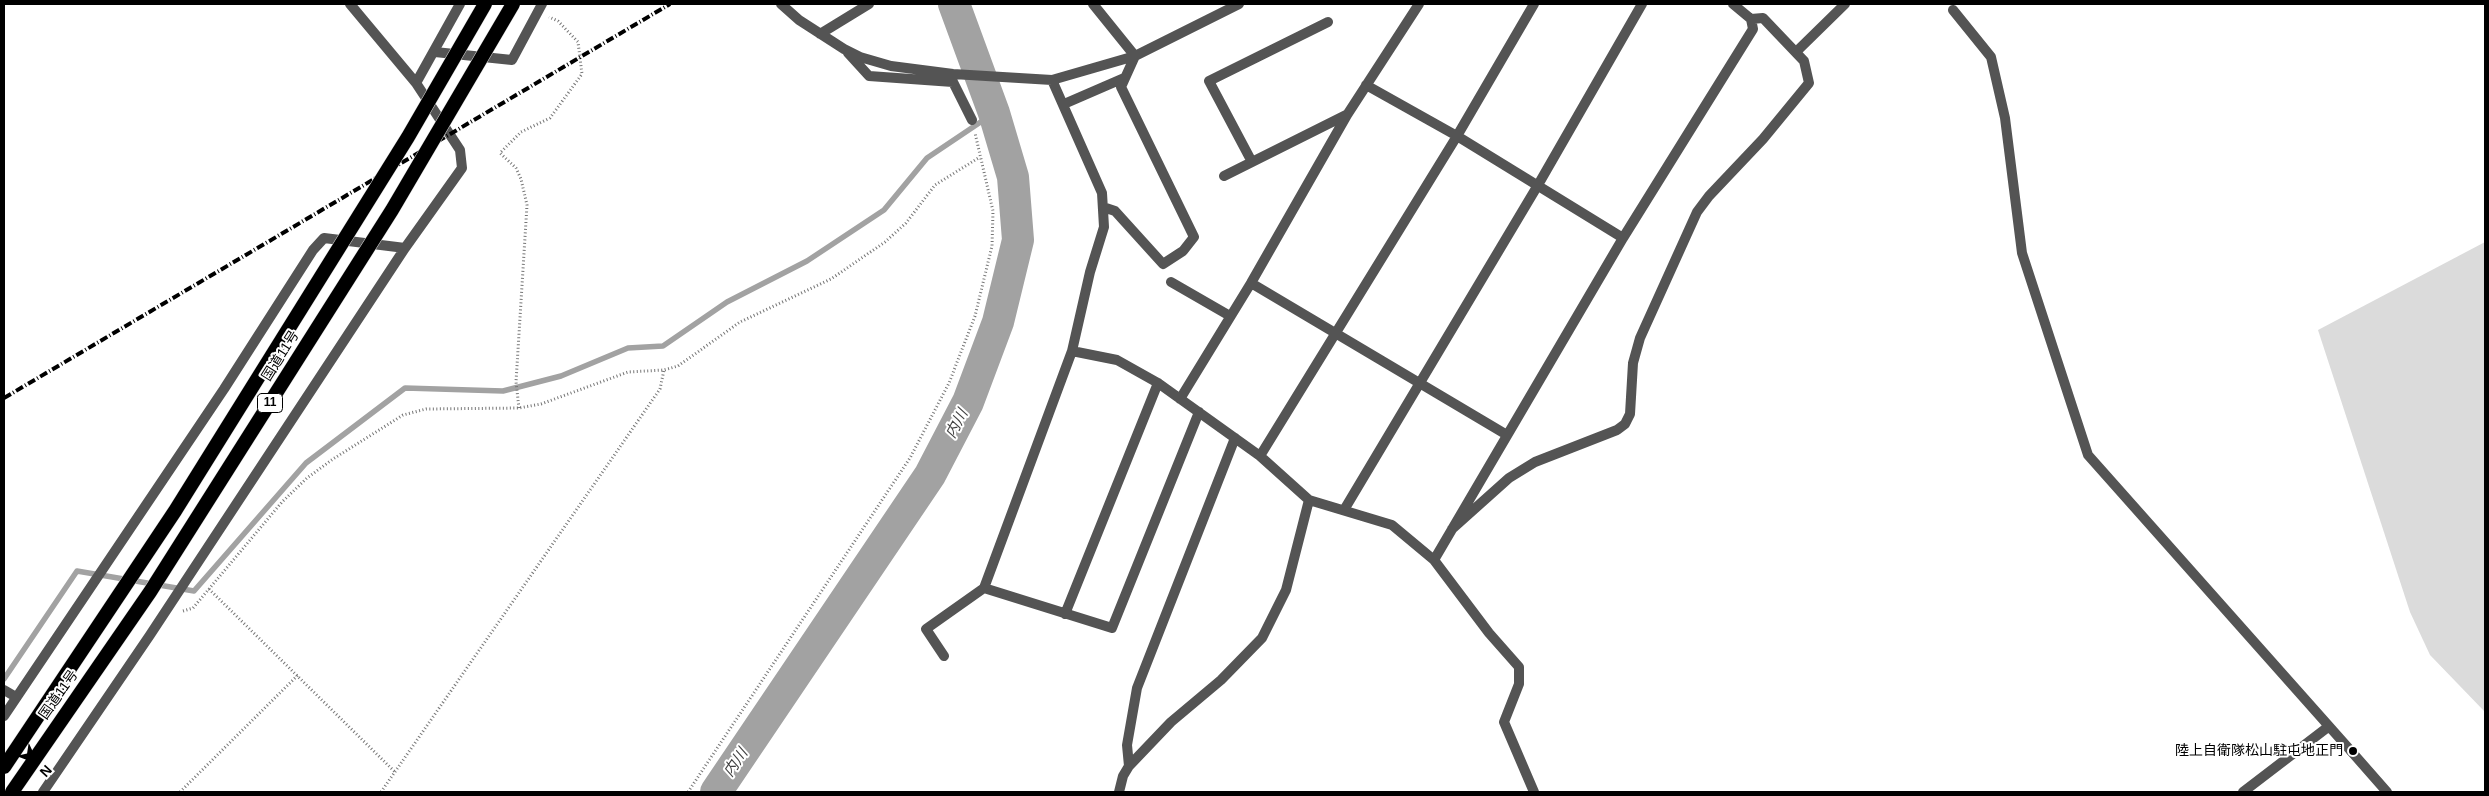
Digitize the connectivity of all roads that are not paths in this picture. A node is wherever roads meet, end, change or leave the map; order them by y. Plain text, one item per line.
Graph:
1 (350, 4) edge
2 (460, 4) edge
3 (485, 4) edge
4 (513, 4) edge
5 (781, 4) edge
6 (869, 4) edge
7 (1093, 4) edge
8 (1239, 4) edge
9 (1419, 4) edge
10 (1534, 4) edge
11 (1642, 4) edge
12 (1733, 4) edge
13 (1845, 4) edge
14 (540, 8) edge
15 (1953, 10) dead end
16 (1751, 19) junction
17 (1328, 22) dead end
18 (820, 34) junction
19 (844, 49) junction
20 (435, 52) junction
21 (1796, 52) junction
22 (1135, 56) junction
23 (1124, 78) junction
24 (1052, 80) junction
25 (416, 83) junction
26 (1366, 85) junction
27 (1064, 104) junction
28 (1347, 115) junction
29 (972, 120) dead end
30 (1457, 136) junction
31 (1252, 162) junction
32 (1224, 176) dead end
33 (1538, 185) junction
34 (1103, 207) junction
35 (1623, 238) junction
36 (405, 248) junction
37 (1171, 282) dead end
38 (1251, 283) junction
39 (1230, 316) junction
40 (1336, 333) junction
41 (1072, 351) junction
42 (1158, 383) junction
43 (1420, 383) junction
44 (1180, 398) junction
45 (1199, 412) junction
46 (1507, 435) junction
47 (1235, 438) junction
48 (1260, 456) junction
49 (1308, 500) junction
50 (1344, 510) junction
51 (1452, 529) junction
52 (1434, 560) junction
53 (984, 588) junction
54 (1065, 614) junction
55 (944, 656) dead end
56 (9, 693) edge
57 (4, 716) edge
58 (2328, 727) junction
59 (1129, 766) junction
60 (4, 767) edge
61 (12, 792) edge
62 (43, 792) edge
63 (1119, 792) edge
64 (1534, 792) edge
65 (2243, 792) edge
66 (2387, 792) edge

1 - 25 street
2 - 20 street
3 - 60 highway, 国道11号 / 11, bridge
4 - 61 highway, 国道11号 / 11, bridge
5 - 18 street
6 - 18 street
7 - 22 street
8 - 22 street
9 - 26 street
10 - 30 street
11 - 33 street
12 - 16 street
13 - 21 street
14 - 20 street
15 - 58 street
16 - 21 street
16 - 35 street
17 - 31 street
18 - 19 street
19 - 24 street
19 - 29 street
20 - 25 street
21 - 51 street
22 - 23 street
22 - 24 street
23 - 27 street
23 - 34 street
24 - 27 street
25 - 36 street
26 - 28 street
26 - 30 street
27 - 34 street
28 - 31 street
28 - 38 street
30 - 33 street
30 - 40 street
31 - 32 street
33 - 35 street
33 - 43 street
34 - 41 street
35 - 46 street
36 - 56 street
36 - 62 street
37 - 39 street
38 - 39 street
38 - 40 street
39 - 44 street
40 - 43 street
40 - 48 street
41 - 42 street
41 - 53 street
42 - 44 street
42 - 54 street
43 - 46 street
43 - 50 street
44 - 45 street
45 - 47 street
45 - 54 street
46 - 51 street
47 - 48 street
47 - 59 street
48 - 49 street
49 - 50 street
49 - 59 street
50 - 52 street
51 - 52 street
52 - 64 street
53 - 54 street
53 - 55 street
56 - 57 street
58 - 65 street
58 - 66 street
59 - 63 street

